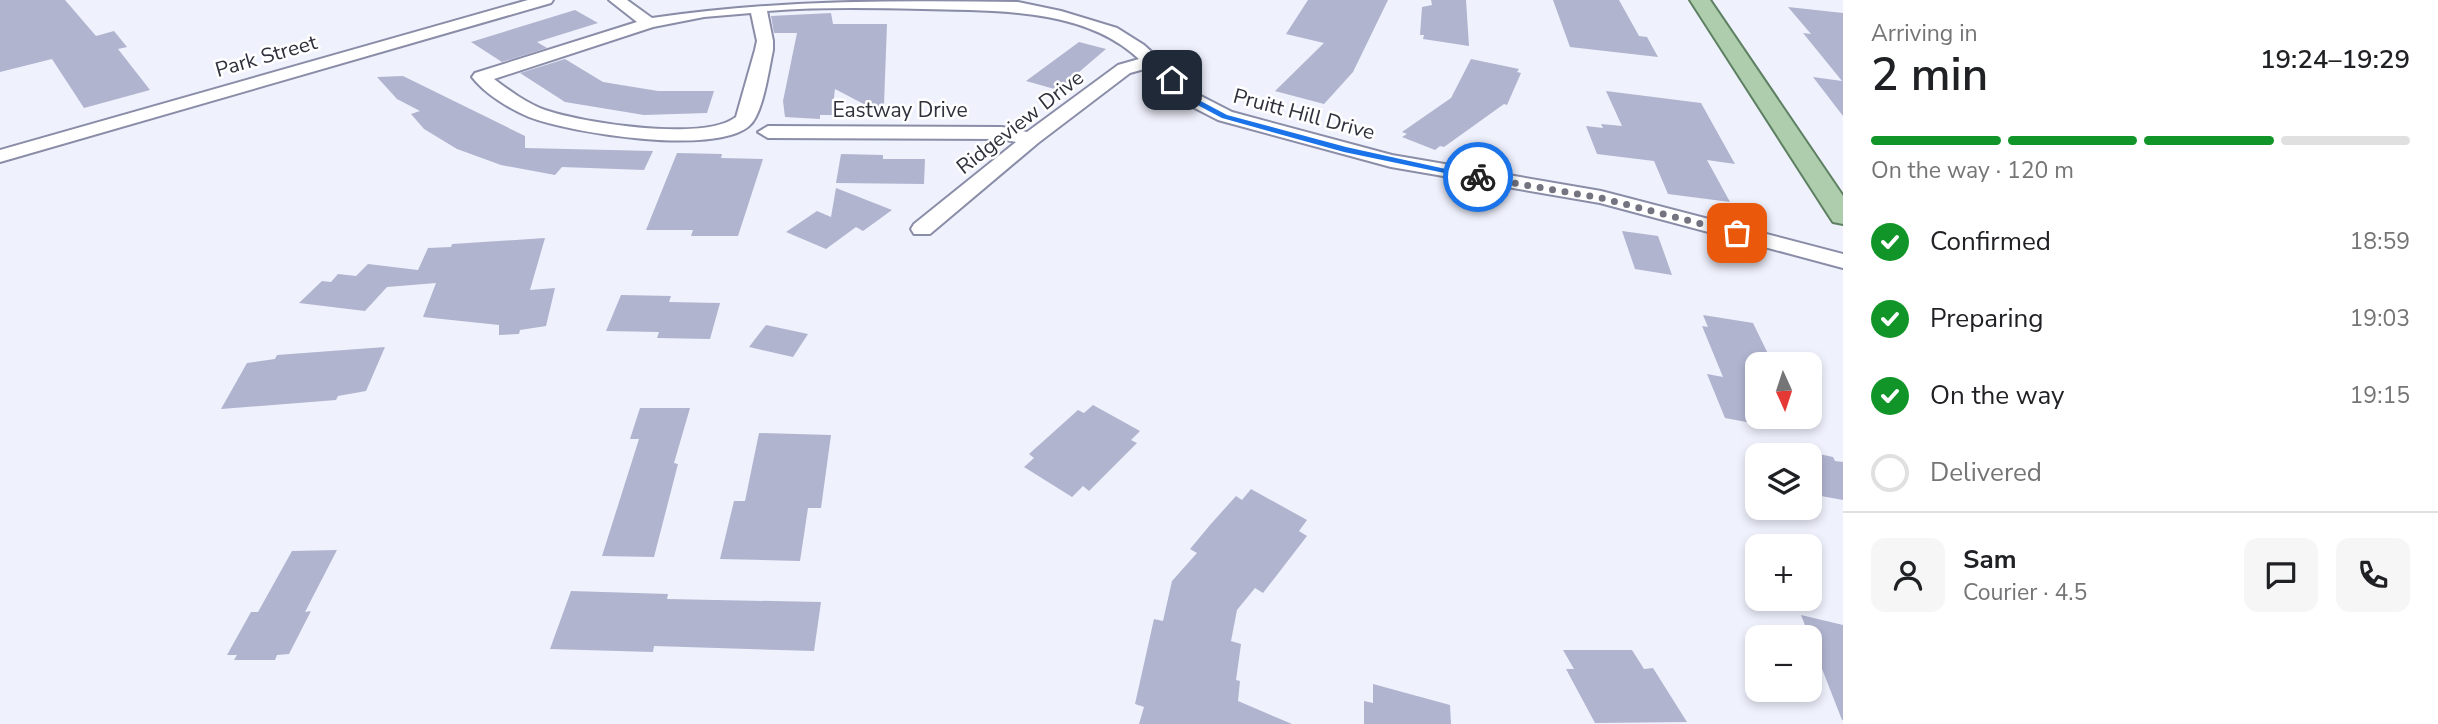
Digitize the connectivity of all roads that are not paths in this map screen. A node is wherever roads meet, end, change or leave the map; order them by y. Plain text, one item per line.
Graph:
1 (545, 0) edge
2 (617, 0) edge
3 (1700, 0) edge
4 (758, 6) junction
5 (649, 23) junction
6 (1152, 61) junction
7 (768, 132) dead end
8 (1031, 139) junction
9 (0, 156) edge
10 (1843, 216) edge
11 (922, 229) dead end
12 (1843, 261) edge

1 - 9 street, Park Street
2 - 5 street
3 - 10 main road
4 - 5 street, Pruitt Hill Drive
4 - 5 street, Pruitt Hill Drive
4 - 6 street, Pruitt Hill Drive
6 - 8 street, Ridgeview Drive
6 - 12 street, Pruitt Hill Drive
7 - 8 street, Eastway Drive
8 - 11 street, Ridgeview Drive

